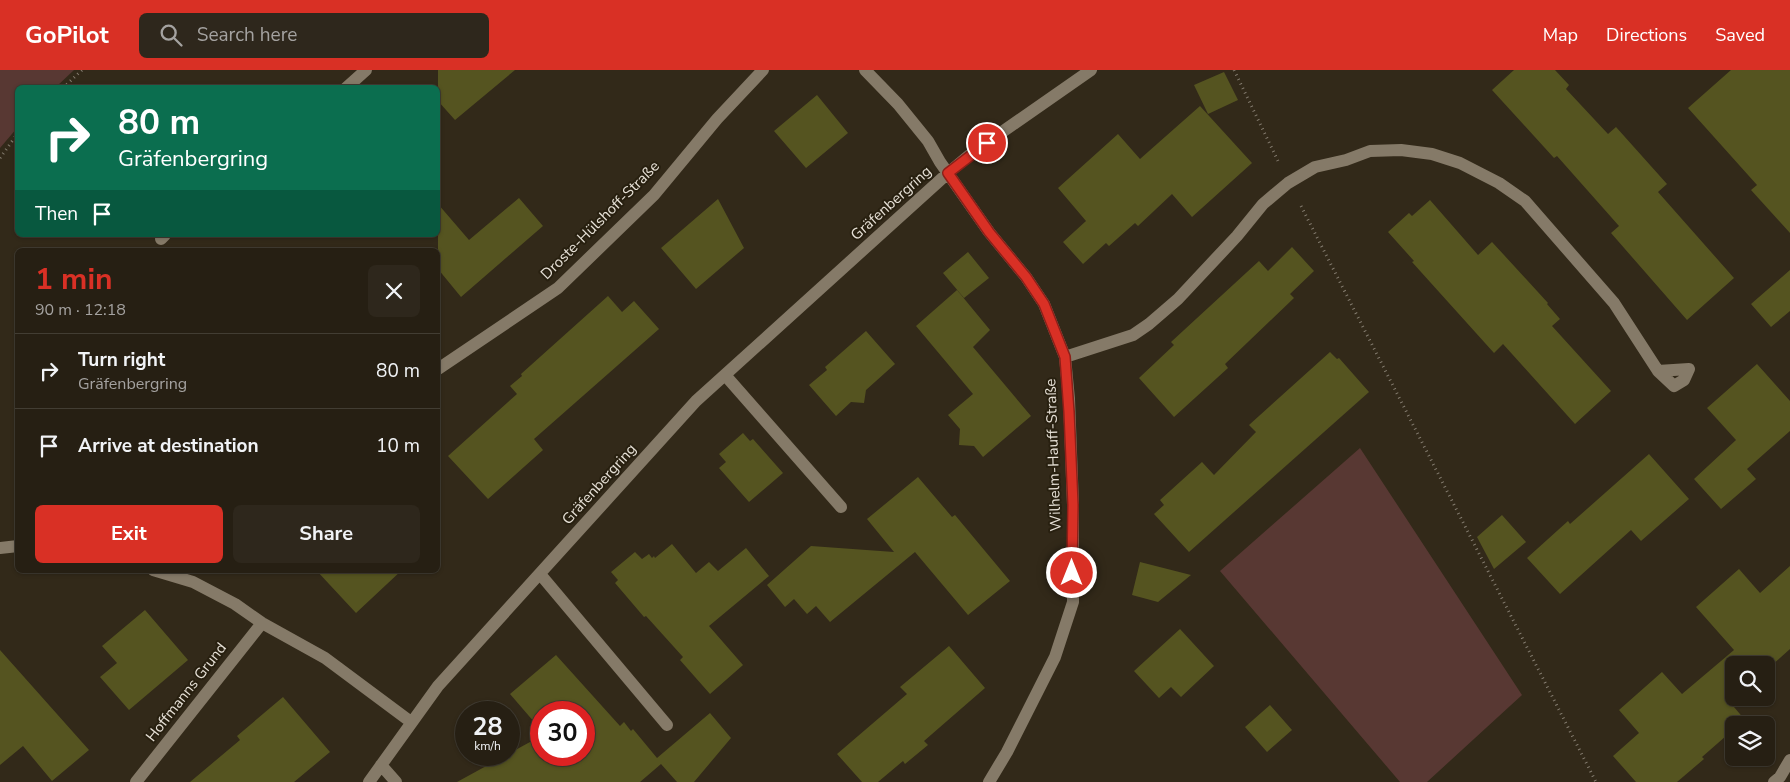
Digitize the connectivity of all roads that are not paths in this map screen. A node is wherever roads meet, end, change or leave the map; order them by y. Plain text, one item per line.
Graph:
1 (366, 70) edge
2 (763, 70) edge
3 (865, 70) edge
4 (1091, 70) edge
5 (349, 85) edge
6 (948, 173) junction
7 (1065, 357) junction
8 (440, 367) edge
9 (1658, 371) dead end
10 (725, 375) junction
11 (841, 507) dead end
12 (15, 546) edge
13 (0, 548) edge
14 (162, 573) edge
15 (540, 574) junction
16 (262, 623) junction
17 (412, 722) junction
18 (667, 725) dead end
19 (1790, 760) edge
20 (381, 765) junction
21 (136, 782) edge
22 (369, 782) edge
23 (396, 782) edge
24 (989, 782) edge
25 (1774, 782) edge

1 - 5 street
2 - 8 street, Droste-Hülshoff-Straße
3 - 6 street
4 - 6 street, Gräfenbergring
6 - 7 street, Wilhelm-Hauff-Straße
6 - 10 street, Gräfenbergring
7 - 9 street
7 - 24 street, Wilhelm-Hauff-Straße
10 - 11 street
10 - 15 street, Gräfenbergring
12 - 13 street
14 - 16 street
15 - 17 street, Gräfenbergring
15 - 18 street
16 - 17 street
16 - 21 street, Hoffmanns Grund
17 - 20 street, Gräfenbergring
19 - 25 street
20 - 22 street, Gräfenbergring
20 - 23 street

